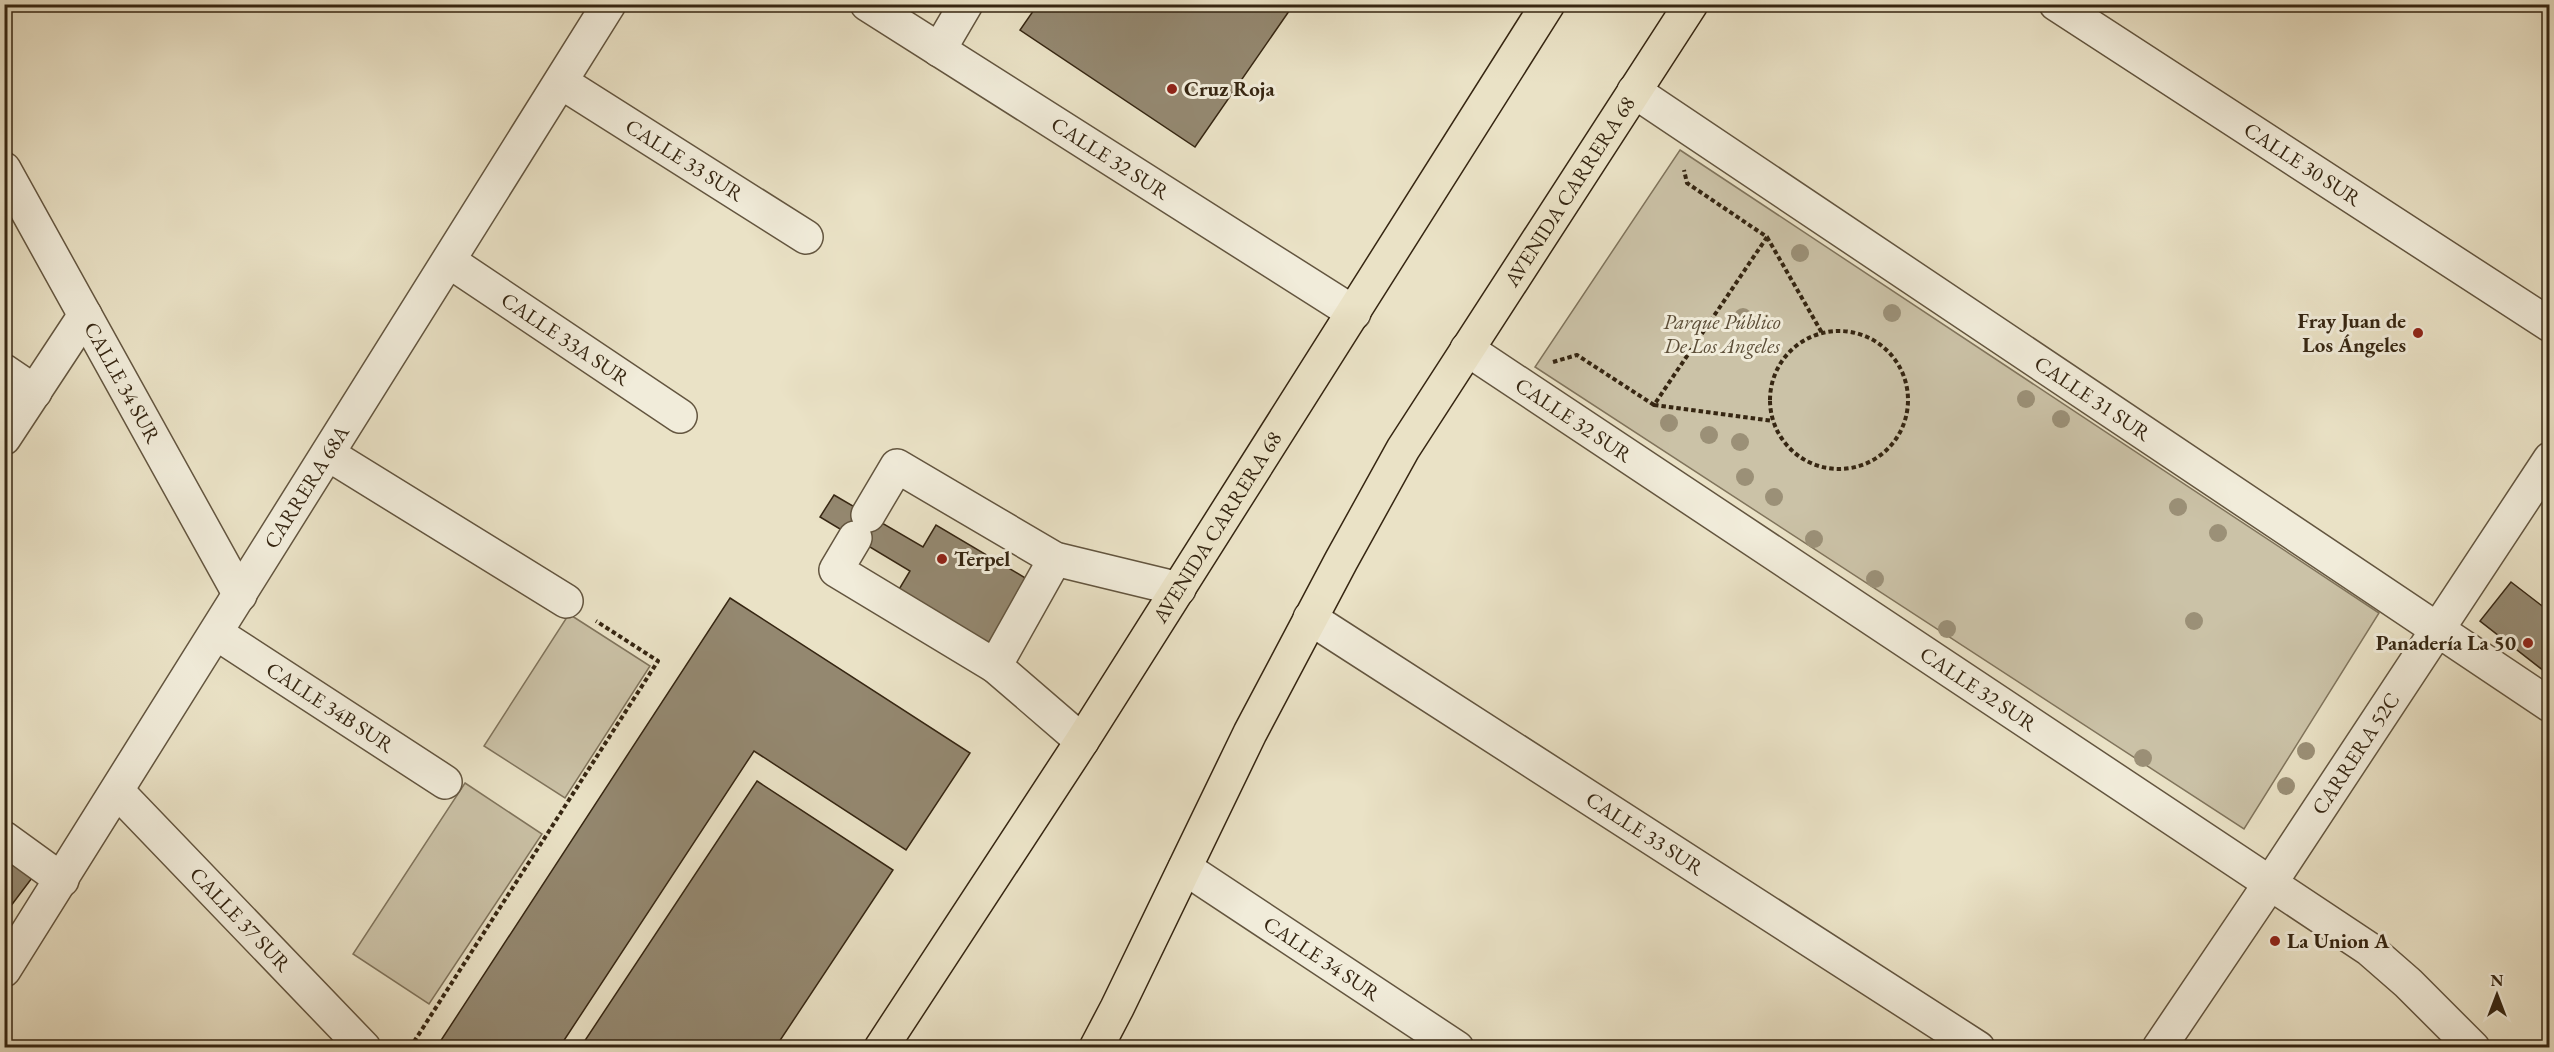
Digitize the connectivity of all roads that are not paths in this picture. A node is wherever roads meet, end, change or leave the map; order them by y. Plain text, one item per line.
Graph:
1 (867, 4) edge
2 (966, 4) edge
3 (1548, 4) edge
4 (1691, 4) edge
5 (2056, 4) edge
6 (598, 9) edge
7 (939, 50) junction
8 (561, 82) junction
9 (1634, 91) junction
10 (4, 169) edge
11 (806, 237) dead end
12 (449, 261) junction
13 (1354, 314) junction
14 (85, 315) junction
15 (2550, 325) edge
16 (1467, 350) junction
17 (4, 371) edge
18 (35, 392) junction
19 (680, 416) dead end
20 (4, 438) edge
21 (328, 454) junction
22 (2550, 459) edge
23 (1055, 559) junction
24 (1179, 590) junction
25 (240, 596) junction
26 (566, 602) road end
27 (1311, 618) junction
28 (2438, 630) junction
29 (216, 633) junction
30 (995, 666) junction
31 (2550, 705) edge
32 (1082, 741) junction
33 (445, 782) dead end
34 (117, 792) junction
35 (4, 838) edge
36 (1185, 868) junction
37 (62, 879) junction
38 (2271, 882) junction
39 (4, 970) edge
40 (364, 1047) edge
41 (881, 1047) edge
42 (1096, 1047) edge
43 (1457, 1047) edge
44 (1978, 1047) edge
45 (2159, 1047) edge
46 (2473, 1047) edge

1 - 7 street, CALLE 32 SUR
2 - 7 street
3 - 13 main road, AVENIDA CARRERA 68
4 - 9 main road, AVENIDA CARRERA 68
5 - 15 street, CALLE 30 SUR
6 - 8 street, CARRERA 68A
7 - 13 street, CALLE 32 SUR
8 - 11 street, CALLE 33 SUR
8 - 12 street, CARRERA 68A
9 - 16 main road, AVENIDA CARRERA 68
9 - 28 street, CALLE 31 SUR
10 - 14 street, CALLE 34 SUR
12 - 19 street, CALLE 33A SUR
12 - 21 street, CARRERA 68A
13 - 24 main road, AVENIDA CARRERA 68
14 - 18 street
14 - 25 street, CALLE 34 SUR
16 - 27 main road, AVENIDA CARRERA 68
16 - 38 street, CALLE 32 SUR
17 - 18 street
18 - 20 street
21 - 25 street, CARRERA 68A
21 - 26 street
22 - 28 street, CARRERA 52C
23 - 24 street
23 - 30 street
23 - 30 street
24 - 32 main road, AVENIDA CARRERA 68
25 - 29 street, CARRERA 68A
27 - 36 main road, AVENIDA CARRERA 68
27 - 44 street, CALLE 33 SUR
28 - 31 street, CALLE 31 SUR
28 - 38 street, CARRERA 52C
29 - 33 street, CALLE 34B SUR
29 - 34 street, CARRERA 68A
30 - 32 street
32 - 41 main road, AVENIDA CARRERA 68
34 - 37 street, CARRERA 68A
34 - 40 street, CALLE 37 SUR
35 - 37 street
36 - 42 main road, AVENIDA CARRERA 68
36 - 43 street, CALLE 34 SUR
37 - 39 street, CARRERA 68A
38 - 45 street, CARRERA 52C
38 - 46 street, CALLE 32 SUR

